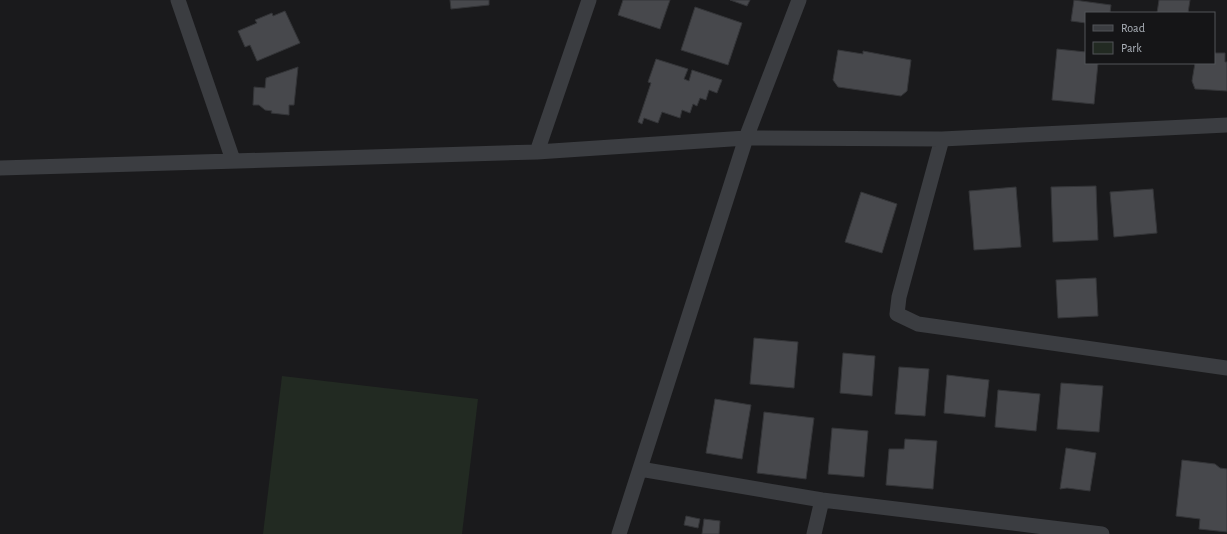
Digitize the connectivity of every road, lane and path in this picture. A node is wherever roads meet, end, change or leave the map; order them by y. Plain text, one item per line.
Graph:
1 (178, 0) edge
2 (589, 0) edge
3 (799, 0) edge
4 (1227, 125) edge
5 (746, 138) junction
6 (942, 139) junction
7 (537, 152) junction
8 (233, 160) junction
9 (0, 168) edge
10 (1227, 368) edge
11 (640, 469) junction
12 (822, 500) junction
13 (619, 534) edge
14 (814, 534) edge
15 (1102, 534) edge

1 - 8 street
2 - 7 street
3 - 5 street
4 - 6 street
5 - 6 street
5 - 7 street
5 - 11 street
6 - 10 street
7 - 8 street
8 - 9 street
11 - 12 street
11 - 13 street
12 - 14 street
12 - 15 street

